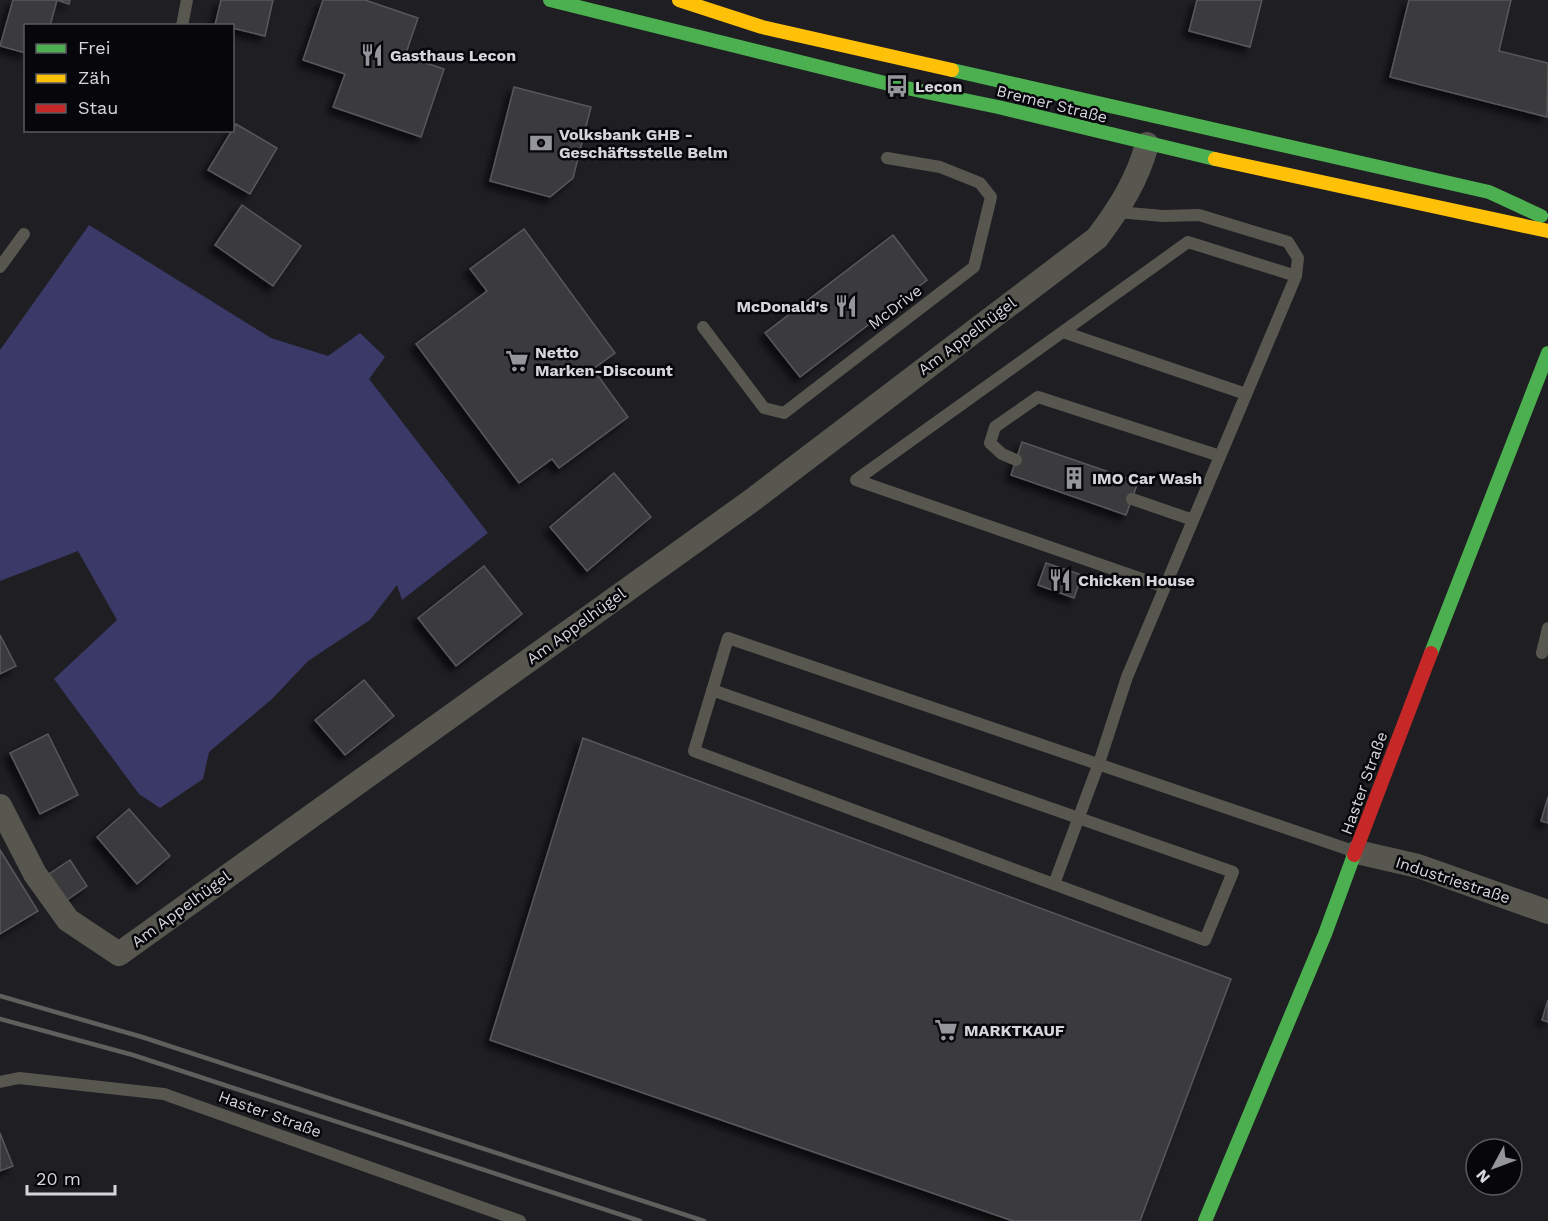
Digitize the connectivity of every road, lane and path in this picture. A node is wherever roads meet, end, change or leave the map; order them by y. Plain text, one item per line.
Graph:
1 (187, 0) edge
2 (550, 0) edge
3 (682, 11) edge
4 (182, 24) edge
5 (1147, 144) junction
6 (887, 158) dead end
7 (1117, 212) junction
8 (1548, 219) edge
9 (1548, 231) edge
10 (24, 234) dead end
11 (0, 267) edge
12 (1296, 276) junction
13 (703, 327) dead end
14 (1063, 332) junction
15 (1548, 353) edge
16 (1246, 394) junction
17 (1220, 456) junction
18 (1016, 460) dead end
19 (1132, 499) dead end
20 (1193, 520) junction
21 (1165, 587) junction
22 (1548, 628) edge
23 (1542, 652) dead end
24 (712, 690) junction
25 (1099, 764) junction
26 (0, 806) edge
27 (1079, 818) junction
28 (1357, 852) junction
29 (1054, 884) junction
30 (1548, 912) edge
31 (0, 1082) edge
32 (520, 1221) edge
33 (1205, 1221) edge

1 - 4 lane
2 - 3 street, Bremer Straße
3 - 5 street, Bremer Straße
3 - 8 street, Bremer Straße
5 - 7 street, Am Appelhügel
5 - 9 street, Bremer Straße
6 - 13 lane, McDrive
7 - 12 lane
7 - 26 street, Am Appelhügel
10 - 11 lane
12 - 14 lane
12 - 16 lane
14 - 16 lane
14 - 21 lane
15 - 28 street, Haster Straße
16 - 17 lane
17 - 18 lane
17 - 20 lane
19 - 20 lane
20 - 21 lane
21 - 25 lane
22 - 23 lane
24 - 25 lane
24 - 27 lane
24 - 29 lane
25 - 27 lane
25 - 28 lane
27 - 29 lane
27 - 29 lane
28 - 30 street, Industriestraße
28 - 33 street, Haster Straße
31 - 32 lane, Haster Straße

